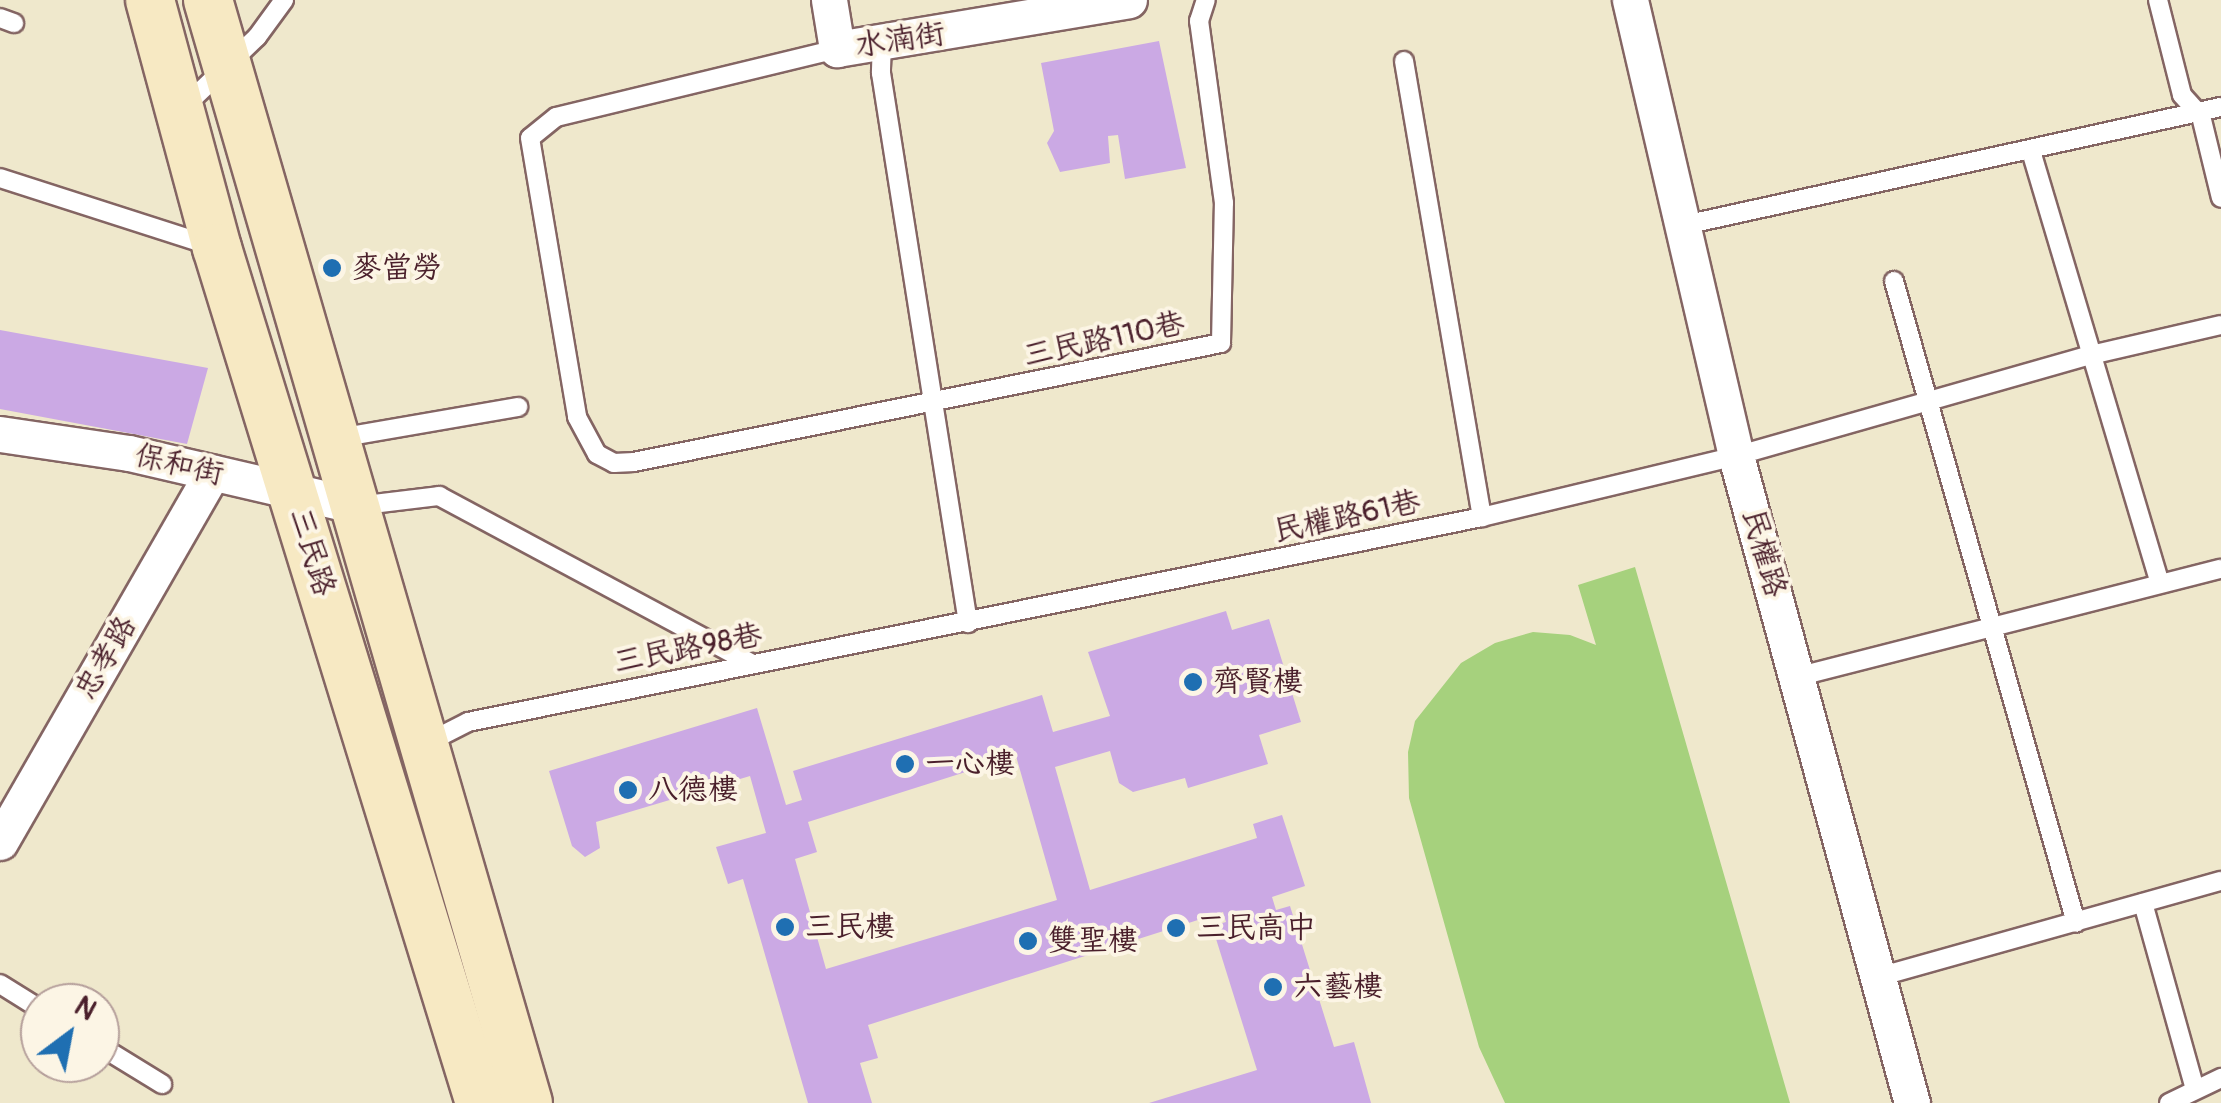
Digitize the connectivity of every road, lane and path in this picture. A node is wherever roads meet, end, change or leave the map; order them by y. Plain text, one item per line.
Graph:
1 (150, 0) edge
2 (208, 0) edge
3 (284, 0) edge
4 (829, 0) edge
5 (1129, 0) edge
6 (1206, 0) edge
7 (1630, 0) edge
8 (2158, 0) edge
9 (1054, 6) edge
10 (882, 41) junction
11 (837, 49) junction
12 (1404, 61) dead end
13 (226, 63) junction
14 (2221, 108) edge
15 (180, 111) junction
16 (2201, 116) junction
17 (2031, 151) junction
18 (0, 178) edge
19 (2221, 198) edge
20 (1679, 226) junction
21 (218, 248) junction
22 (1894, 281) dead end
23 (2221, 325) edge
24 (2091, 355) junction
25 (1930, 402) junction
26 (935, 404) junction
27 (518, 406) dead end
28 (0, 434) edge
29 (333, 439) junction
30 (1736, 456) junction
31 (212, 473) junction
32 (292, 491) junction
33 (356, 506) junction
34 (1482, 517) junction
35 (2219, 576) edge
36 (2160, 580) junction
37 (968, 623) junction
38 (1988, 626) junction
39 (752, 664) junction
40 (1800, 676) junction
41 (423, 746) junction
42 (0, 842) edge
43 (2221, 881) edge
44 (2143, 904) junction
45 (2076, 923) junction
46 (1882, 976) junction
47 (120, 1058) edge
48 (2221, 1078) edge
49 (162, 1084) dead end
50 (2195, 1090) junction
51 (480, 1103) edge
52 (528, 1103) edge
53 (1912, 1103) edge
54 (2169, 1103) edge

1 - 15 main road, 三民路
2 - 13 main road, 三民路
3 - 13 lane
4 - 11 street, 水湳街
5 - 9 street, 水湳街
6 - 26 lane, 三民路110巷
7 - 20 street, 民權路
8 - 16 lane
9 - 10 street, 水湳街
10 - 11 street, 水湳街
10 - 26 lane
11 - 26 lane
12 - 34 lane
13 - 15 lane
13 - 29 main road, 三民路
14 - 16 lane
15 - 21 main road, 三民路
16 - 17 lane
16 - 19 lane
17 - 20 lane
17 - 24 lane
18 - 21 lane
20 - 30 street, 民權路
21 - 32 main road, 三民路
22 - 25 lane
23 - 24 lane, 民權路61巷
24 - 25 lane, 民權路61巷
24 - 36 lane
25 - 30 lane, 民權路61巷
25 - 38 lane
26 - 37 lane
27 - 29 lane
28 - 31 street, 保和街
29 - 33 main road, 三民路
30 - 34 lane, 民權路61巷
30 - 40 street, 民權路
31 - 32 street, 保和街
31 - 42 street, 忠孝路
32 - 33 street, 保和街
32 - 51 main road, 三民路
33 - 39 lane
33 - 41 main road, 三民路
34 - 37 lane, 民權路61巷
35 - 36 lane
36 - 38 lane
37 - 39 lane, 三民路98巷
38 - 40 lane
38 - 45 lane
39 - 41 lane, 三民路98巷
40 - 46 street, 民權路
41 - 52 main road, 三民路
43 - 44 lane
44 - 45 lane
44 - 50 lane
45 - 46 lane
46 - 53 street, 民權路
47 - 49 lane
48 - 50 lane
50 - 54 lane

